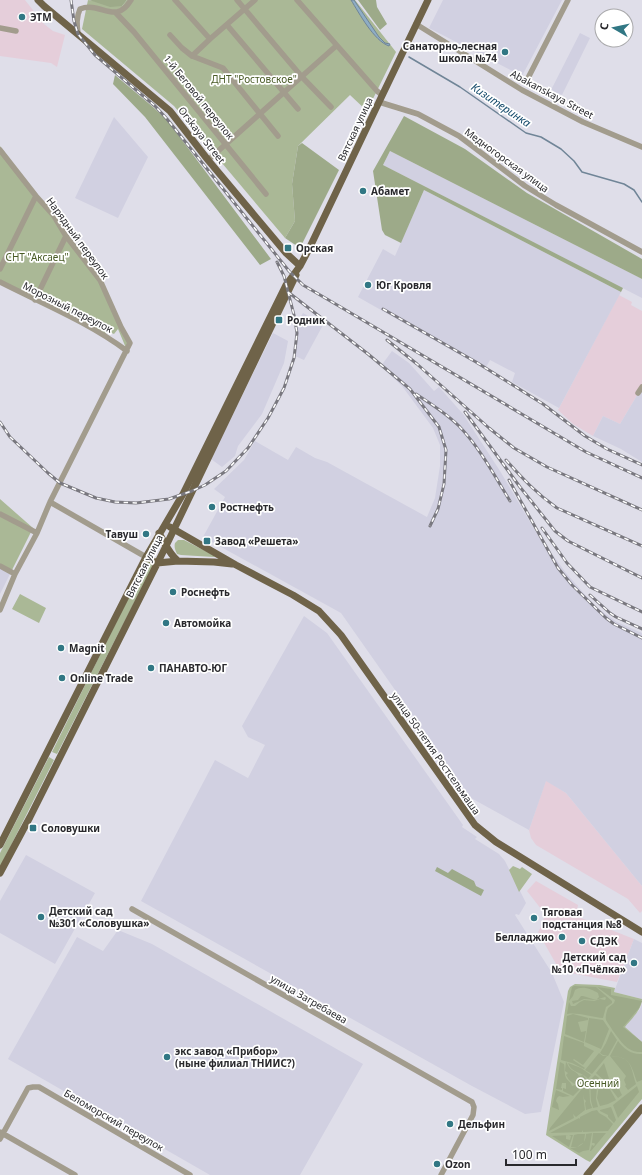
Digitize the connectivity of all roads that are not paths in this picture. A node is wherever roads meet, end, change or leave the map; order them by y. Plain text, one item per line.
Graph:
1 (38, 0) edge
2 (132, 0) edge
3 (175, 0) edge
4 (237, 0) edge
5 (255, 0) edge
6 (297, 0) edge
7 (428, 0) edge
8 (568, 0) edge
9 (245, 9) junction
10 (116, 12) junction
11 (416, 24) junction
12 (227, 25) junction
13 (0, 28) edge
14 (16, 31) dead end
15 (78, 34) junction
16 (170, 35) dead end
17 (210, 39) junction
18 (336, 46) junction
19 (192, 56) junction
20 (302, 77) junction
21 (527, 80) dead end
22 (283, 92) junction
23 (380, 98) junction
24 (331, 107) dead end
25 (298, 110) dead end
26 (260, 114) junction
27 (278, 136) dead end
28 (225, 144) junction
29 (642, 147) edge
30 (2, 153) edge
31 (208, 160) junction
32 (0, 162) edge
33 (266, 194) dead end
34 (36, 196) junction
35 (66, 236) junction
36 (642, 252) edge
37 (300, 266) junction
38 (0, 268) edge
39 (0, 282) edge
40 (35, 300) junction
41 (127, 350) junction
42 (642, 387) edge
43 (638, 393) dead end
44 (50, 502) junction
45 (0, 514) edge
46 (165, 524) junction
47 (174, 529) junction
48 (159, 533) junction
49 (37, 534) junction
50 (166, 546) junction
51 (146, 557) junction
52 (178, 561) junction
53 (157, 563) junction
54 (236, 565) junction
55 (0, 566) edge
56 (15, 574) junction
57 (0, 610) edge
58 (47, 754) junction
59 (58, 760) junction
60 (1, 841) edge
61 (0, 873) edge
62 (132, 909) dead end
63 (642, 932) edge
64 (642, 1108) edge
65 (1, 1135) edge
66 (75, 1175) edge
67 (190, 1175) edge
68 (441, 1175) edge
69 (588, 1175) edge

1 - 15 main road, Orskaya Street
2 - 10 street
3 - 17 street
4 - 9 street
5 - 9 street
6 - 18 street
7 - 11 main road, Вятская улица
8 - 21 street
9 - 12 street
9 - 20 street
10 - 15 street
10 - 28 street, 1-й Беговой переулок
11 - 23 main road, Вятская улица
11 - 29 street, Abakanskaya Street
12 - 17 street
12 - 22 street
13 - 14 street
15 - 31 main road, Orskaya Street
16 - 19 street
17 - 19 street
18 - 20 street
18 - 23 street
19 - 26 street
20 - 22 street
20 - 24 street
22 - 25 street
22 - 26 street
23 - 36 street, Медногорская улица
23 - 37 main road, Вятская улица
26 - 27 street
26 - 28 street
28 - 31 street
28 - 33 street, 1-й Беговой переулок
30 - 32 street
30 - 34 street, Нарядный переулок
31 - 37 main road, Orskaya Street
34 - 35 street, Нарядный переулок
34 - 38 street
35 - 40 street
35 - 41 street, Нарядный переулок
37 - 46 main road, Вятская улица
37 - 47 main road, Вятская улица
39 - 40 street, Морозный переулок
40 - 41 street, Морозный переулок
41 - 44 street
42 - 43 street
44 - 49 street
44 - 51 street
45 - 49 street
46 - 47 main road, улица 50-летия Ростсельмаша
46 - 48 main road, Вятская улица
47 - 50 main road, Вятская улица
47 - 54 main road, улица 50-летия Ростсельмаша
48 - 50 main road
48 - 51 main road, Вятская улица
49 - 56 street
50 - 52 main road
50 - 53 main road, Вятская улица
51 - 53 main road
51 - 58 main road, Вятская улица
52 - 53 main road
52 - 54 main road
53 - 59 main road, Вятская улица
54 - 63 main road, улица 50-летия Ростсельмаша
55 - 56 street
56 - 57 street
58 - 59 main road
58 - 60 main road, Вятская улица
59 - 61 main road, Вятская улица
62 - 68 street, улица Загребаева
64 - 69 main road
65 - 66 street
65 - 67 street, Беломорский переулок

